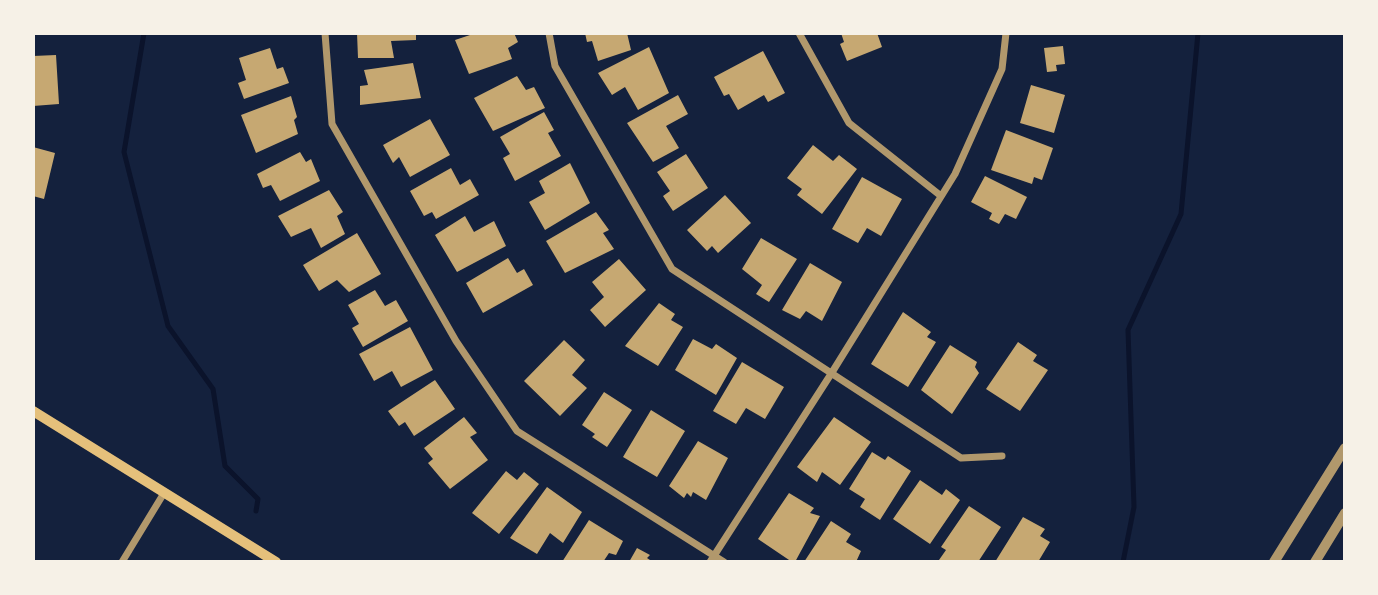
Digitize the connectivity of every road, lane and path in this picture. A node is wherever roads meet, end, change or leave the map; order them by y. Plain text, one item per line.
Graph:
1 (325, 33) edge
2 (549, 33) edge
3 (799, 33) edge
4 (1006, 33) edge
5 (941, 196) junction
6 (831, 373) junction
7 (33, 411) edge
8 (1345, 448) edge
9 (1002, 456) dead end
10 (164, 493) junction
11 (1345, 513) edge
12 (712, 559) edge
13 (122, 562) edge
14 (276, 562) edge
15 (724, 562) edge
16 (1274, 562) edge
17 (1314, 562) edge

1 - 12 street
2 - 6 street
3 - 5 street
4 - 5 street
5 - 6 street
6 - 9 street
6 - 12 street
7 - 10 main road
8 - 16 street
10 - 13 street
10 - 14 main road
11 - 17 street
12 - 15 street

